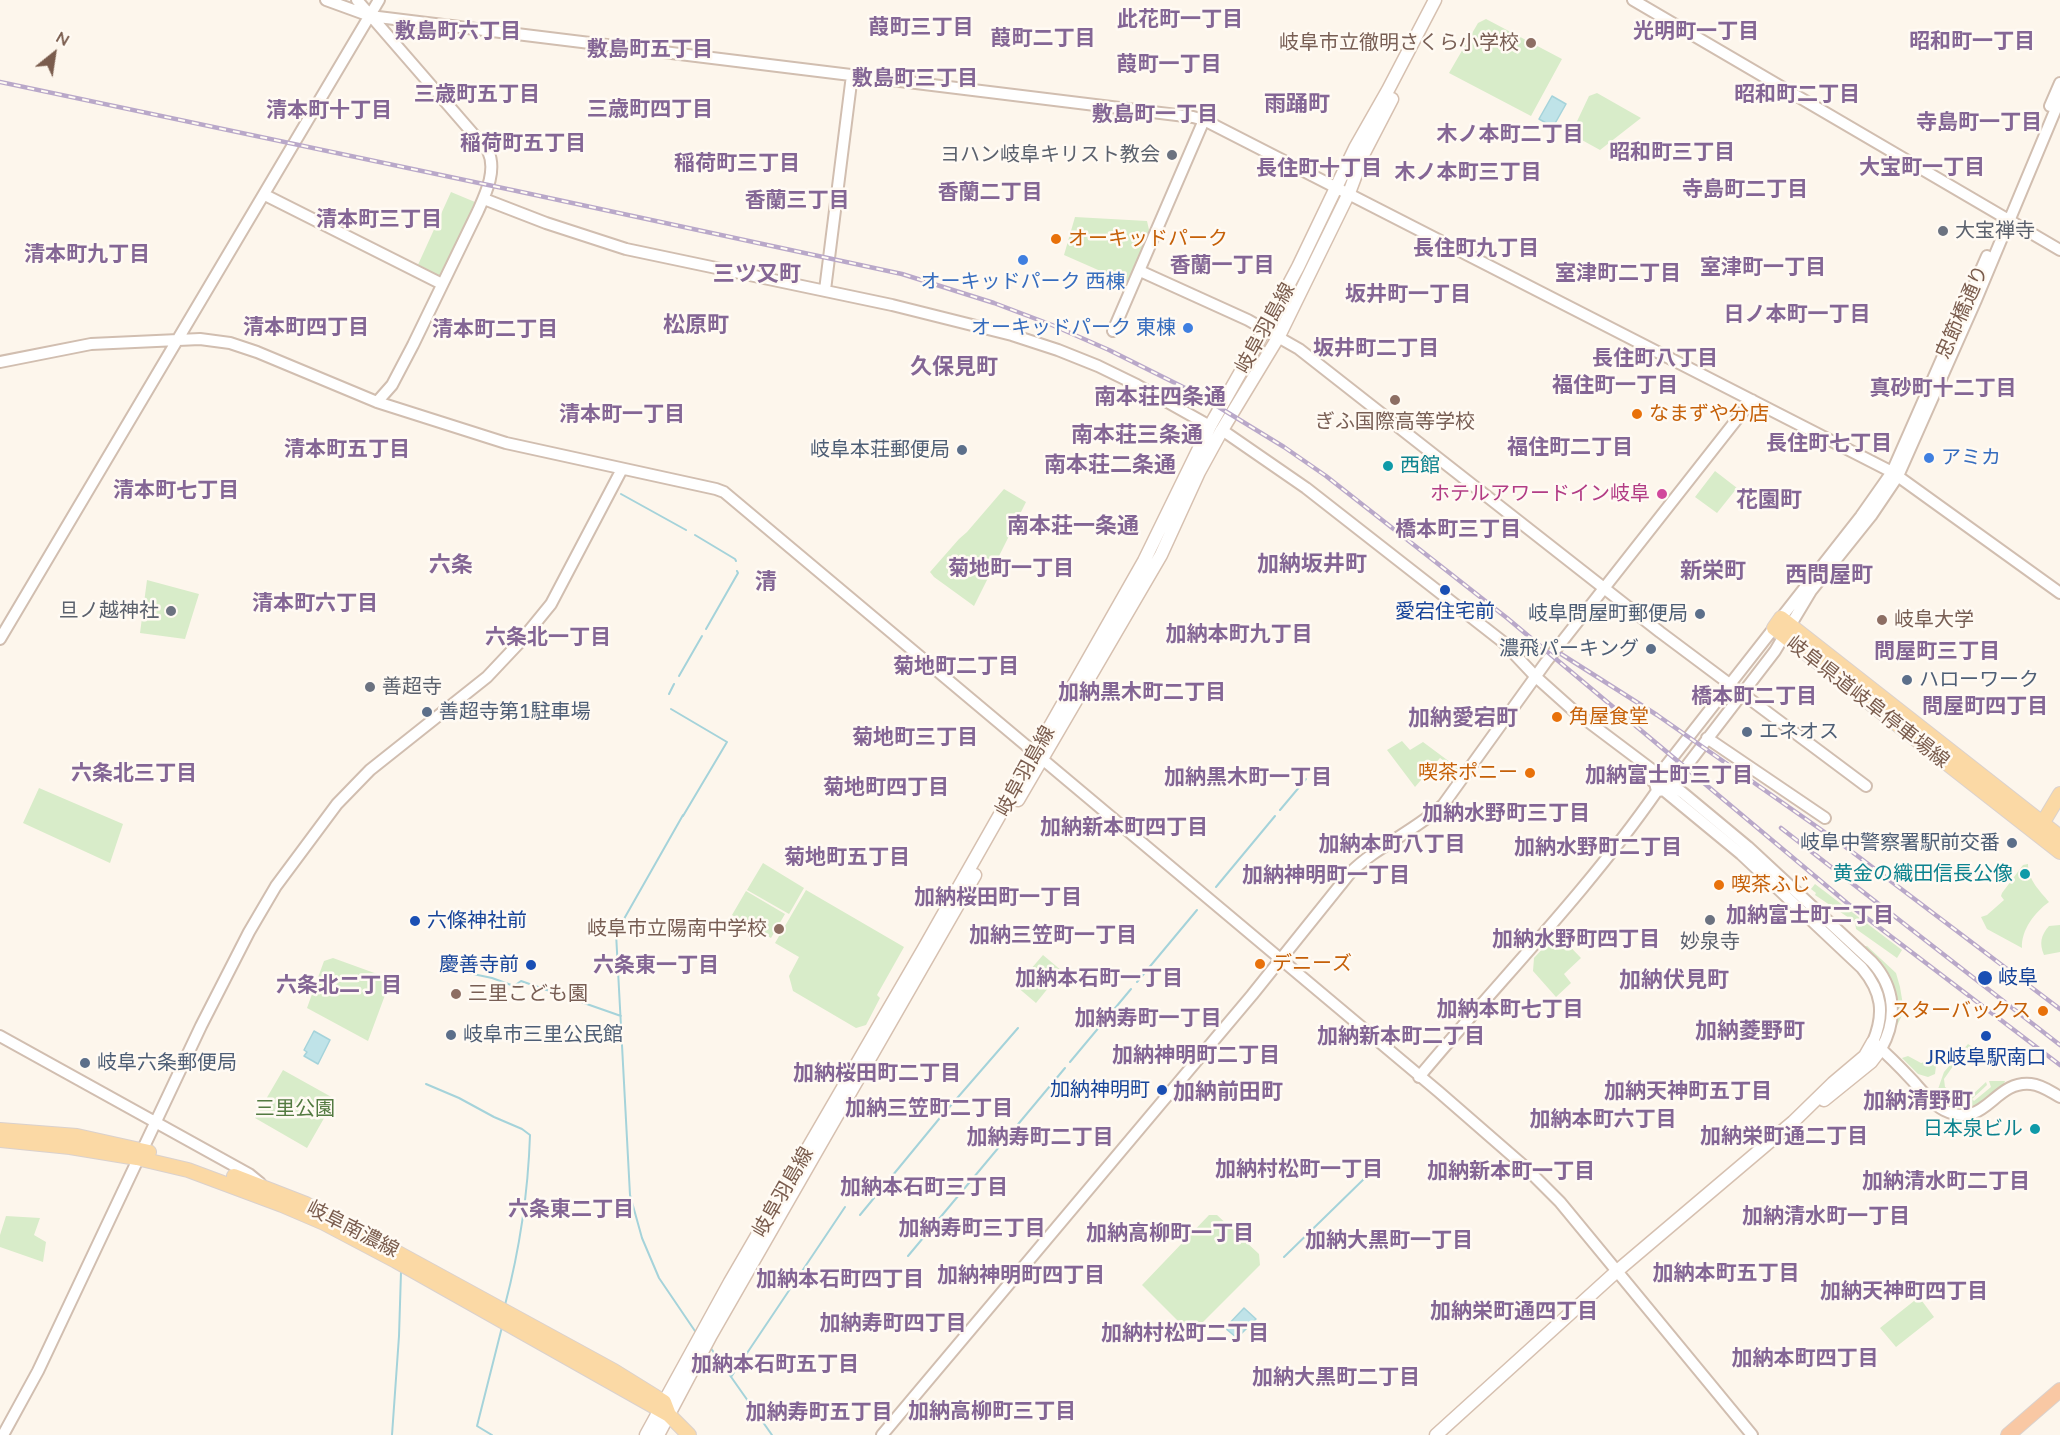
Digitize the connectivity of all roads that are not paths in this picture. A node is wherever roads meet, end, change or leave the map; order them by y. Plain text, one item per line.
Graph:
1 (326, 0) edge
2 (357, 0) edge
3 (379, 0) edge
4 (1435, 0) edge
5 (1444, 0) edge
6 (1633, 0) edge
7 (370, 16) junction
8 (852, 75) junction
9 (2060, 82) edge
10 (2060, 99) edge
11 (1204, 120) junction
12 (488, 135) dead end
13 (477, 138) junction
14 (1336, 186) junction
15 (1349, 193) junction
16 (265, 195) junction
17 (484, 199) junction
18 (2007, 218) junction
19 (2060, 250) edge
20 (1140, 271) junction
21 (442, 284) junction
22 (825, 290) junction
23 (1265, 329) junction
24 (1113, 332) dead end
25 (1279, 336) junction
26 (180, 339) junction
27 (0, 362) edge
28 (1752, 400) junction
29 (377, 402) junction
30 (1216, 428) junction
31 (622, 469) junction
32 (1895, 474) junction
33 (1605, 590) junction
34 (2060, 593) edge
35 (1783, 627) junction
36 (0, 639) edge
37 (1536, 677) junction
38 (1731, 685) junction
39 (1742, 694) junction
40 (1707, 738) junction
41 (1038, 757) junction
42 (1662, 785) junction
43 (1866, 786) dead end
44 (2060, 794) edge
45 (1825, 818) dead end
46 (2050, 831) edge
47 (2060, 852) edge
48 (1280, 960) junction
49 (0, 1035) edge
50 (1877, 1045) junction
51 (1419, 1077) junction
52 (2060, 1097) edge
53 (155, 1121) junction
54 (0, 1130) edge
55 (0, 1140) edge
56 (140, 1154) junction
57 (265, 1187) junction
58 (1617, 1271) junction
59 (2060, 1390) edge
60 (2060, 1400) edge
61 (664, 1409) junction
62 (3, 1435) edge
63 (646, 1435) edge
64 (658, 1435) edge
65 (689, 1435) edge
66 (882, 1435) edge
67 (1436, 1435) edge
68 (1752, 1435) edge
69 (2008, 1435) edge
70 (2019, 1435) edge

1 - 7 street
2 - 7 street
3 - 7 street
4 - 14 main road, 岐阜羽島線
5 - 15 main road, 岐阜羽島線
6 - 18 street
7 - 8 street
7 - 13 street
7 - 16 street
8 - 11 street
8 - 22 street
9 - 18 street, 忠節橋通り
10 - 18 street, 忠節橋通り
11 - 14 street
11 - 20 street
12 - 13 street
13 - 17 street
14 - 15 street
14 - 23 main road, 岐阜羽島線
15 - 25 main road, 岐阜羽島線
15 - 28 street
16 - 21 street
16 - 26 street
17 - 21 street
17 - 22 street
18 - 19 street
18 - 32 street, 忠節橋通り
20 - 23 street
20 - 24 street
21 - 29 street
22 - 30 street
23 - 25 street
23 - 30 main road, 岐阜羽島線
25 - 30 main road, 岐阜羽島線
25 - 33 street
26 - 27 street
26 - 29 street
26 - 36 street
28 - 32 street
28 - 33 street
29 - 31 street
30 - 37 street
30 - 41 main road, 岐阜羽島線
31 - 41 street
31 - 53 street
32 - 34 street
32 - 35 street, 忠節橋通り
33 - 37 street
33 - 38 street
35 - 38 street
35 - 39 street
35 - 46 main road, 岐阜県道岐阜停車場線
37 - 42 street
37 - 48 street
38 - 39 street
38 - 42 street
39 - 40 street
39 - 43 street
40 - 42 street
40 - 45 street
41 - 48 street
41 - 61 main road, 岐阜羽島線
42 - 50 street
42 - 51 street
44 - 46 main road
46 - 47 main road, 岐阜県道岐阜停車場線
48 - 51 street
48 - 66 street
49 - 53 street
50 - 52 street
50 - 58 main road
51 - 58 street
53 - 56 street
53 - 57 street
54 - 56 main road, 岐阜南濃線
55 - 56 main road, 岐阜南濃線
56 - 57 main road, 岐阜南濃線
56 - 61 main road, 岐阜南濃線
56 - 62 street
57 - 61 main road, 岐阜南濃線
58 - 67 main road
58 - 68 street
59 - 69 highway
60 - 70 highway
61 - 63 main road, 岐阜羽島線
61 - 64 main road, 岐阜羽島線
61 - 65 main road, 岐阜南濃線

